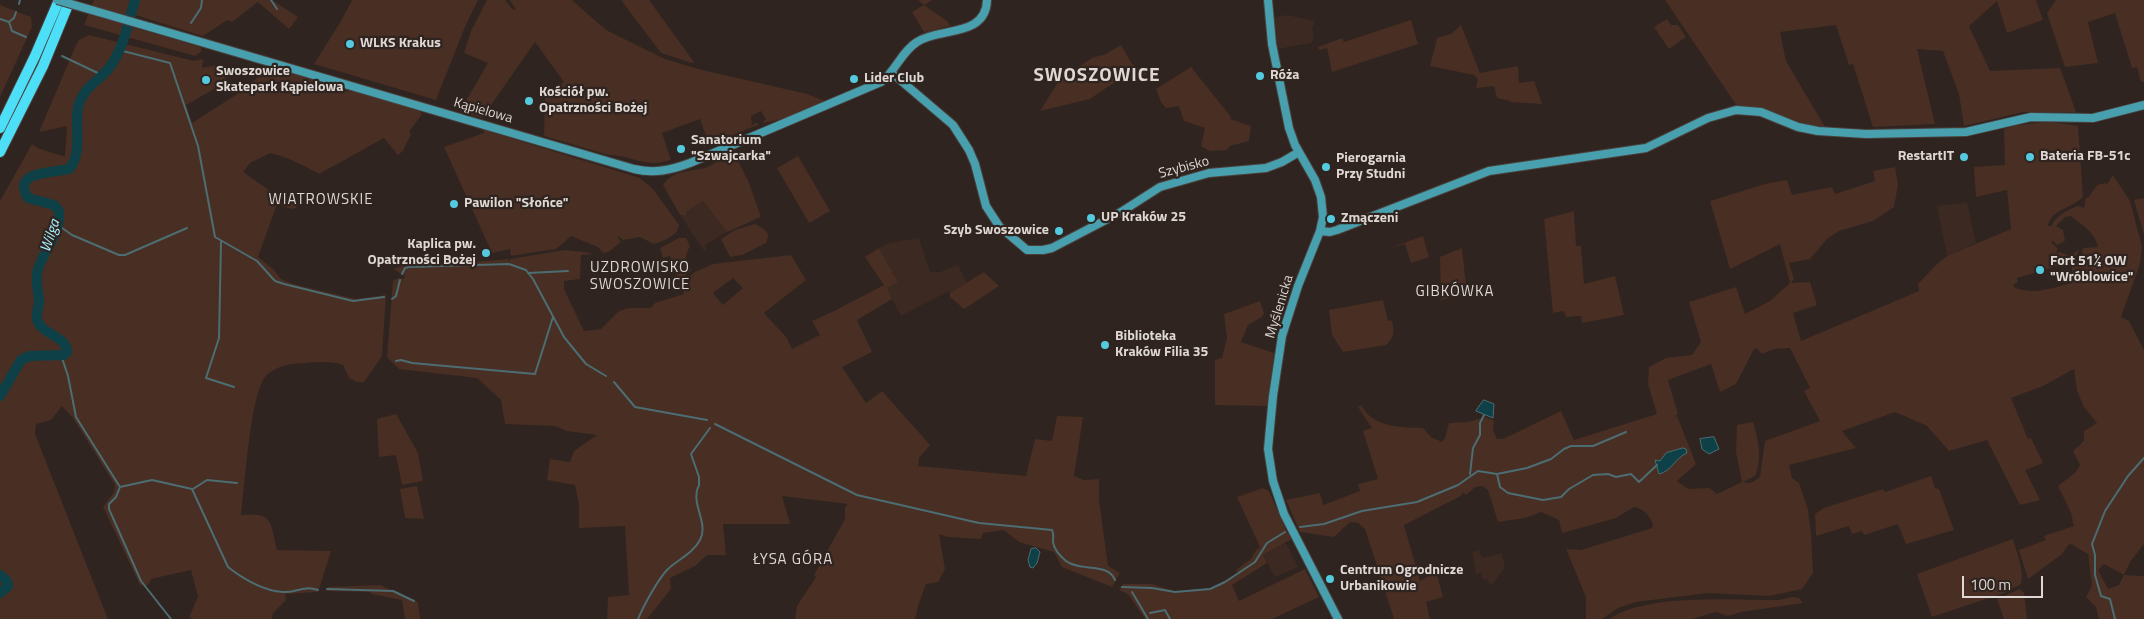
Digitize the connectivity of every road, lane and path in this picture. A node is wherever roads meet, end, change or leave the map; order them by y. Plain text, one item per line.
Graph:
1 (58, 0) edge
2 (70, 0) edge
3 (987, 0) edge
4 (1268, 0) edge
5 (892, 73) junction
6 (2144, 105) edge
7 (0, 128) edge
8 (0, 152) edge
9 (1299, 152) junction
10 (1321, 228) junction
11 (1338, 619) edge

1 - 5 street, Kąpielowa, bridge
1 - 7 highway
2 - 8 highway
3 - 5 street
4 - 9 street, Myślenicka
5 - 9 street, Szybisko
6 - 10 street
9 - 10 street, Myślenicka
10 - 11 street, Myślenicka

